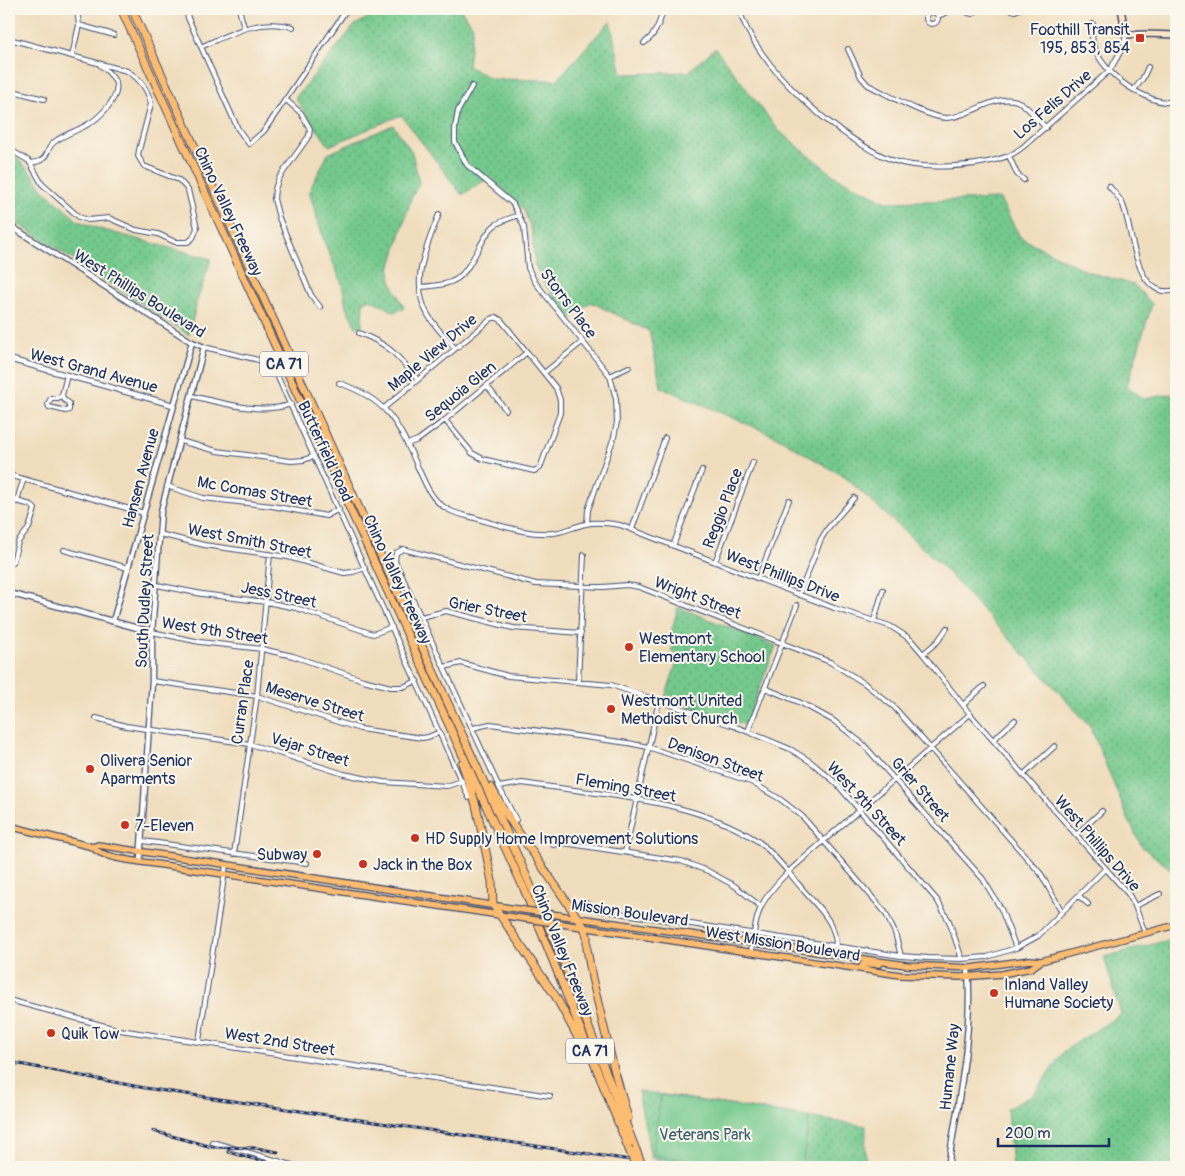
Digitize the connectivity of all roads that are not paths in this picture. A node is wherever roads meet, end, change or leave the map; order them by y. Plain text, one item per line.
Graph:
1 (77, 9) edge
2 (121, 9) edge
3 (132, 9) edge
4 (186, 9) edge
5 (239, 9) edge
6 (347, 9) edge
7 (664, 9) edge
8 (739, 9) edge
9 (965, 9) edge
10 (977, 9) edge
11 (1009, 9) edge
12 (1019, 9) edge
13 (1121, 10) edge
14 (938, 16) dead end
15 (1093, 24) dead end
16 (79, 25) junction
17 (293, 26) dead end
18 (244, 28) junction
19 (114, 35) dead end
20 (1126, 35) junction
21 (1176, 35) edge
22 (9, 39) edge
23 (644, 43) dead end
24 (201, 47) junction
25 (848, 49) dead end
26 (72, 56) junction
27 (97, 62) junction
28 (1148, 67) dead end
29 (1110, 70) junction
30 (472, 86) dead end
31 (9, 90) edge
32 (1134, 90) junction
33 (44, 99) dead end
34 (286, 99) junction
35 (1176, 103) edge
36 (1046, 128) junction
37 (9, 149) edge
38 (1009, 156) junction
39 (30, 163) junction
40 (1024, 180) dead end
41 (1109, 186) dead end
42 (439, 214) dead end
43 (519, 215) junction
44 (9, 225) edge
45 (420, 287) junction
46 (1176, 290) edge
47 (320, 307) dead end
48 (359, 333) dead end
49 (192, 342) junction
50 (582, 342) junction
51 (204, 347) junction
52 (455, 348) junction
53 (526, 353) junction
54 (9, 359) edge
55 (267, 362) joint
56 (630, 367) dead end
57 (544, 373) junction
58 (67, 375) junction
59 (610, 376) junction
60 (417, 379) junction
61 (339, 384) dead end
62 (487, 386) junction
63 (62, 395) junction
64 (192, 396) junction
65 (290, 404) junction
66 (173, 405) junction
67 (384, 408) junction
68 (506, 410) dead end
69 (445, 420) junction
70 (665, 438) dead end
71 (180, 441) junction
72 (407, 444) junction
73 (314, 456) junction
74 (753, 462) dead end
75 (702, 470) dead end
76 (9, 475) edge
77 (24, 479) junction
78 (168, 486) junction
79 (854, 498) dead end
80 (9, 499) edge
81 (789, 500) dead end
82 (18, 502) junction
83 (339, 509) junction
84 (144, 513) junction
85 (587, 523) junction
86 (632, 529) junction
87 (159, 534) junction
88 (673, 546) junction
89 (64, 550) dead end
90 (270, 554) junction
91 (584, 555) dead end
92 (715, 562) junction
93 (9, 565) edge
94 (128, 568) junction
95 (365, 568) junction
96 (758, 578) junction
97 (156, 585) junction
98 (584, 586) junction
99 (883, 590) dead end
100 (9, 593) edge
101 (800, 595) junction
102 (266, 602) junction
103 (797, 605) dead end
104 (421, 618) junction
105 (113, 621) junction
106 (874, 621) junction
107 (392, 627) junction
108 (947, 628) dead end
109 (152, 632) junction
110 (581, 633) junction
111 (783, 643) junction
112 (262, 648) junction
113 (923, 654) junction
114 (444, 667) junction
115 (152, 681) junction
116 (417, 681) junction
117 (578, 681) junction
118 (984, 686) dead end
119 (765, 688) junction
120 (257, 696) junction
121 (659, 701) junction
122 (962, 705) junction
123 (970, 714) junction
124 (96, 718) dead end
125 (447, 720) junction
126 (1015, 720) dead end
127 (472, 728) junction
128 (149, 729) junction
129 (440, 732) junction
130 (748, 732) junction
131 (466, 740) junction
132 (993, 740) junction
133 (250, 744) junction
134 (1055, 746) dead end
135 (648, 747) junction
136 (931, 747) junction
137 (1023, 775) junction
138 (896, 779) junction
139 (462, 781) junction
140 (499, 787) junction
141 (469, 798) dead end
142 (638, 800) junction
143 (860, 810) junction
144 (1102, 811) dead end
145 (516, 820) dead end
146 (9, 826) edge
147 (1076, 835) junction
148 (143, 841) junction
149 (824, 842) junction
150 (553, 845) dead end
151 (93, 847) junction
152 (142, 852) junction
153 (625, 852) junction
154 (234, 854) junction
155 (140, 861) junction
156 (307, 864) dead end
157 (226, 865) junction
158 (1105, 869) junction
159 (788, 872) junction
160 (224, 874) junction
161 (1160, 894) dead end
162 (1078, 896) junction
163 (584, 902) dead end
164 (1088, 904) dead end
165 (493, 905) junction
166 (760, 906) junction
167 (1136, 906) junction
168 (1062, 912) junction
169 (500, 915) junction
170 (579, 918) junction
171 (1176, 925) edge
172 (584, 927) junction
173 (753, 933) junction
174 (1145, 933) junction
175 (752, 943) junction
176 (836, 946) junction
177 (1016, 948) junction
178 (751, 952) junction
179 (901, 956) junction
180 (962, 959) junction
181 (1041, 961) junction
182 (883, 962) junction
183 (968, 968) junction
184 (861, 969) junction
185 (968, 976) junction
186 (9, 1000) edge
187 (199, 1041) junction
188 (597, 1071) junction
189 (550, 1096) dead end
190 (212, 1142) dead end
191 (633, 1146) junction
192 (299, 1167) edge
193 (636, 1167) edge
194 (643, 1167) edge
195 (948, 1167) edge

1 - 16 street
2 - 125 highway, Chino Valley Freeway / CA 71
3 - 131 highway, Chino Valley Freeway / CA 71
4 - 24 street
5 - 18 street
6 - 34 street
7 - 23 street
8 - 38 street, Los Felis Drive
9 - 10 street
9 - 14 street
11 - 12 street
13 - 20 main road
15 - 29 street
16 - 19 street
16 - 26 street
17 - 18 street
18 - 24 street
20 - 21 main road
20 - 29 street, Los Felis Drive
22 - 26 street
24 - 34 street
25 - 36 street
26 - 27 street
27 - 39 street
27 - 39 street
28 - 32 street
29 - 32 street
29 - 36 street, Los Felis Drive
30 - 43 street, Storrs Place
31 - 33 street
32 - 35 street
34 - 47 street
36 - 38 street, Los Felis Drive
37 - 39 street
38 - 40 street
41 - 46 street
42 - 45 street
43 - 45 street
43 - 50 street, Storrs Place
44 - 49 street, West Phillips Boulevard
45 - 52 street
48 - 60 street
49 - 51 street, West Phillips Boulevard
49 - 66 street, Hansen Avenue
50 - 57 street
50 - 59 street, Storrs Place
51 - 55 street, West Phillips Boulevard
51 - 64 street, South Dudley Street
52 - 53 street, Maple View Drive
52 - 60 street, Maple View Drive
53 - 57 street
53 - 62 street, Sequoia Glen
54 - 58 street, West Grand Avenue
55 - 65 street, Butterfield Road
56 - 59 street
57 - 69 street
58 - 63 street
58 - 66 street, West Grand Avenue
59 - 85 street, Storrs Place
60 - 67 street, Maple View Drive
61 - 67 street, West Phillips Drive
62 - 68 street
62 - 69 street, Sequoia Glen
63 - 63 street
64 - 65 street
64 - 71 street, South Dudley Street
65 - 73 street, Butterfield Road
66 - 84 street, Hansen Avenue
67 - 72 street, West Phillips Drive
69 - 72 street, Sequoia Glen
70 - 86 street
71 - 73 street
71 - 78 street, South Dudley Street
72 - 85 street, West Phillips Drive
73 - 83 street, Butterfield Road
74 - 92 street, Reggio Place
75 - 88 street
76 - 77 street
77 - 82 street
77 - 84 street
78 - 83 street, Mc Comas Street
78 - 87 street, South Dudley Street
79 - 101 street
80 - 82 street
81 - 96 street
82 - 93 street
83 - 95 street, Butterfield Road
84 - 94 street, Hansen Avenue
85 - 86 street, West Phillips Drive
86 - 88 street, West Phillips Drive
87 - 90 street, West Smith Street
87 - 97 street, South Dudley Street
88 - 92 street, West Phillips Drive
89 - 94 street
90 - 95 street, West Smith Street
90 - 102 street, Curran Place
91 - 98 street
92 - 96 street, West Phillips Drive
94 - 105 street, Hansen Avenue
95 - 107 street, Butterfield Road
96 - 101 street, West Phillips Drive
97 - 102 street, Jess Street
97 - 109 street, South Dudley Street
98 - 104 street, Wright Street
98 - 110 street
98 - 111 street, Wright Street
99 - 106 street
100 - 105 street, West 9th Street
101 - 106 street, West Phillips Drive
102 - 107 street, Jess Street
102 - 112 street, Curran Place
103 - 111 street
104 - 110 street, Grier Street
104 - 114 street
105 - 109 street, West 9th Street
106 - 113 street, West Phillips Drive
107 - 116 street, Butterfield Road
108 - 113 street
109 - 112 street, West 9th Street
109 - 115 street, South Dudley Street
110 - 117 street
111 - 119 street
111 - 136 street, Wright Street
112 - 116 street, West 9th Street
112 - 120 street, Curran Place
113 - 122 street, West Phillips Drive
114 - 117 street, West 9th Street
114 - 127 street
115 - 120 street, Meserve Street
115 - 128 street, South Dudley Street
116 - 129 street, Butterfield Road
117 - 121 street, West 9th Street
118 - 122 street
119 - 130 street
119 - 138 street, Grier Street
120 - 129 street, Meserve Street
120 - 133 street, Curran Place
121 - 130 street, West 9th Street
121 - 135 street
122 - 123 street, West Phillips Drive
123 - 132 street, West Phillips Drive
123 - 136 street
124 - 128 street, Vejar Street
125 - 165 highway
125 - 188 highway, Chino Valley Freeway / CA 71
126 - 132 street
127 - 135 street, Denison Street
127 - 140 street
128 - 133 street, Vejar Street
128 - 148 street, South Dudley Street
129 - 139 street, Butterfield Road
130 - 143 street, West 9th Street
131 - 170 highway
131 - 191 highway, Chino Valley Freeway / CA 71
132 - 137 street, West Phillips Drive
133 - 139 street, Vejar Street
133 - 154 street, Curran Place
134 - 137 street
135 - 142 street
135 - 149 street, Denison Street
136 - 138 street
136 - 168 street, Wright Street
137 - 147 street, West Phillips Drive
138 - 143 street
138 - 177 street, Grier Street
139 - 141 street, Butterfield Road
140 - 142 street, Fleming Street
140 - 145 street
142 - 153 street
142 - 159 street, Fleming Street
143 - 149 street
143 - 180 street, West 9th Street
144 - 147 street
146 - 151 main road, West Mission Boulevard
147 - 158 street, West Phillips Drive
148 - 152 street, South Dudley Street
148 - 154 street
149 - 159 street
149 - 179 street, Denison Street
150 - 153 street
151 - 152 main road, West Mission Boulevard
151 - 155 main road, West Mission Boulevard
152 - 155 street, South Dudley Street
152 - 157 main road, Mission Boulevard
153 - 166 street
154 - 156 street
155 - 160 main road, West Mission Boulevard
157 - 160 street
157 - 165 main road, Mission Boulevard
158 - 162 street
158 - 167 street, West Phillips Drive
159 - 166 street
159 - 176 street, Fleming Street
160 - 169 main road, West Mission Boulevard
160 - 187 street
161 - 167 street
162 - 164 street
162 - 168 street
163 - 173 street
165 - 169 highway
165 - 170 main road, Mission Boulevard, bridge
166 - 173 street
167 - 174 street, West Phillips Drive
168 - 177 street
169 - 172 main road, West Mission Boulevard, bridge
169 - 188 highway
170 - 172 highway
170 - 175 main road, Mission Boulevard
171 - 174 main road
172 - 178 main road, West Mission Boulevard
172 - 191 highway
173 - 175 street
173 - 176 street
174 - 181 main road
175 - 178 street
175 - 182 main road, Mission Boulevard
176 - 179 street
177 - 180 street
178 - 184 main road, West Mission Boulevard
179 - 180 street
181 - 183 main road, Mission Boulevard
181 - 185 main road
182 - 183 main road, Mission Boulevard
182 - 184 main road
183 - 185 street, Humane Way
184 - 185 main road, West Mission Boulevard
185 - 195 street, Humane Way
186 - 187 street, West 2nd Street
187 - 189 street, West 2nd Street
188 - 191 highway, Chino Valley Freeway / CA 71
190 - 192 street
191 - 193 highway, Chino Valley Freeway / CA 71, bridge
191 - 194 highway, Chino Valley Freeway / CA 71, bridge

